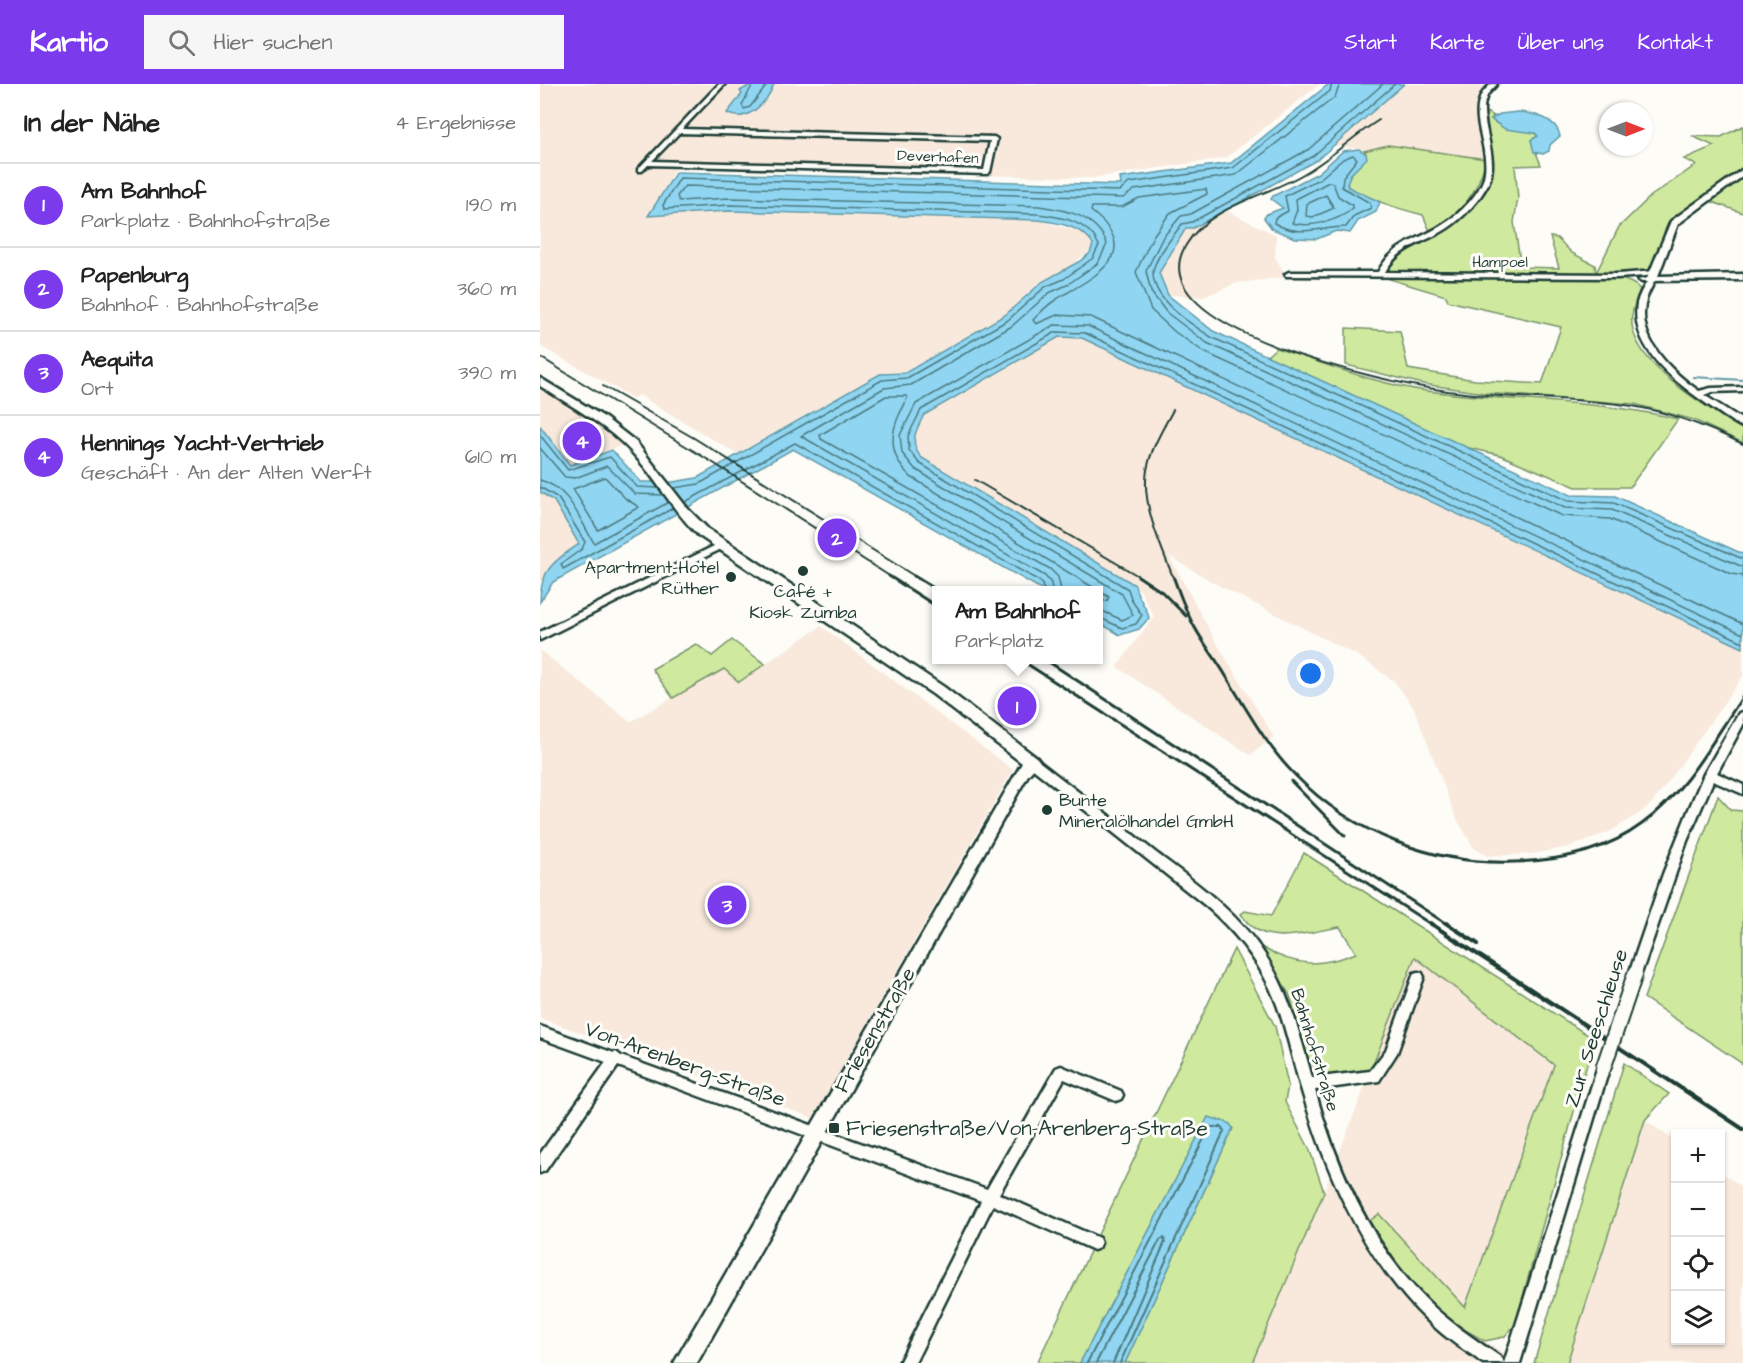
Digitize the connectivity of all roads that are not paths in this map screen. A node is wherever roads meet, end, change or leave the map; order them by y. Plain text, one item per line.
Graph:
1 (722, 84) edge
2 (1494, 84) edge
3 (677, 130) junction
4 (646, 163) junction
5 (640, 170) dead end
6 (1743, 172) edge
7 (1381, 273) junction
8 (1289, 274) dead end
9 (1653, 276) junction
10 (1743, 277) edge
11 (540, 381) edge
12 (1743, 389) edge
13 (1698, 394) junction
14 (1743, 424) edge
15 (722, 545) junction
16 (540, 636) edge
17 (1743, 716) edge
18 (1032, 762) junction
19 (1709, 774) junction
20 (1743, 790) edge
21 (1418, 977) dead end
22 (540, 1032) edge
23 (616, 1058) junction
24 (1306, 1085) junction
25 (1116, 1095) dead end
26 (817, 1133) junction
27 (540, 1166) edge
28 (990, 1197) junction
29 (1094, 1243) dead end
30 (685, 1363) edge
31 (907, 1363) edge
32 (1497, 1363) edge
33 (1512, 1363) edge

1 - 3 street
2 - 7 street
3 - 4 street
3 - 4 street, Deverhafen
4 - 5 street
6 - 9 street
7 - 8 street, Hampoel
7 - 9 street, Hampoel
9 - 10 street
9 - 13 street
11 - 15 street, Bahnhofstraße
12 - 13 street
13 - 14 street
15 - 16 street
15 - 18 street, Bahnhofstraße
17 - 19 street, Zur Seeschleuse
18 - 24 street, Bahnhofstraße
18 - 26 street, Friesenstraße
19 - 20 street
19 - 33 street, Zur Seeschleuse, bridge
21 - 24 street
22 - 23 street, Von-Arenberg-Straße
23 - 26 street, Von-Arenberg-Straße
23 - 27 street
24 - 32 street, Bahnhofstraße
25 - 28 street
26 - 28 street, Von-Arenberg-Straße
26 - 30 street, Friesenstraße
28 - 29 street, Von-Arenberg-Straße
28 - 31 street

